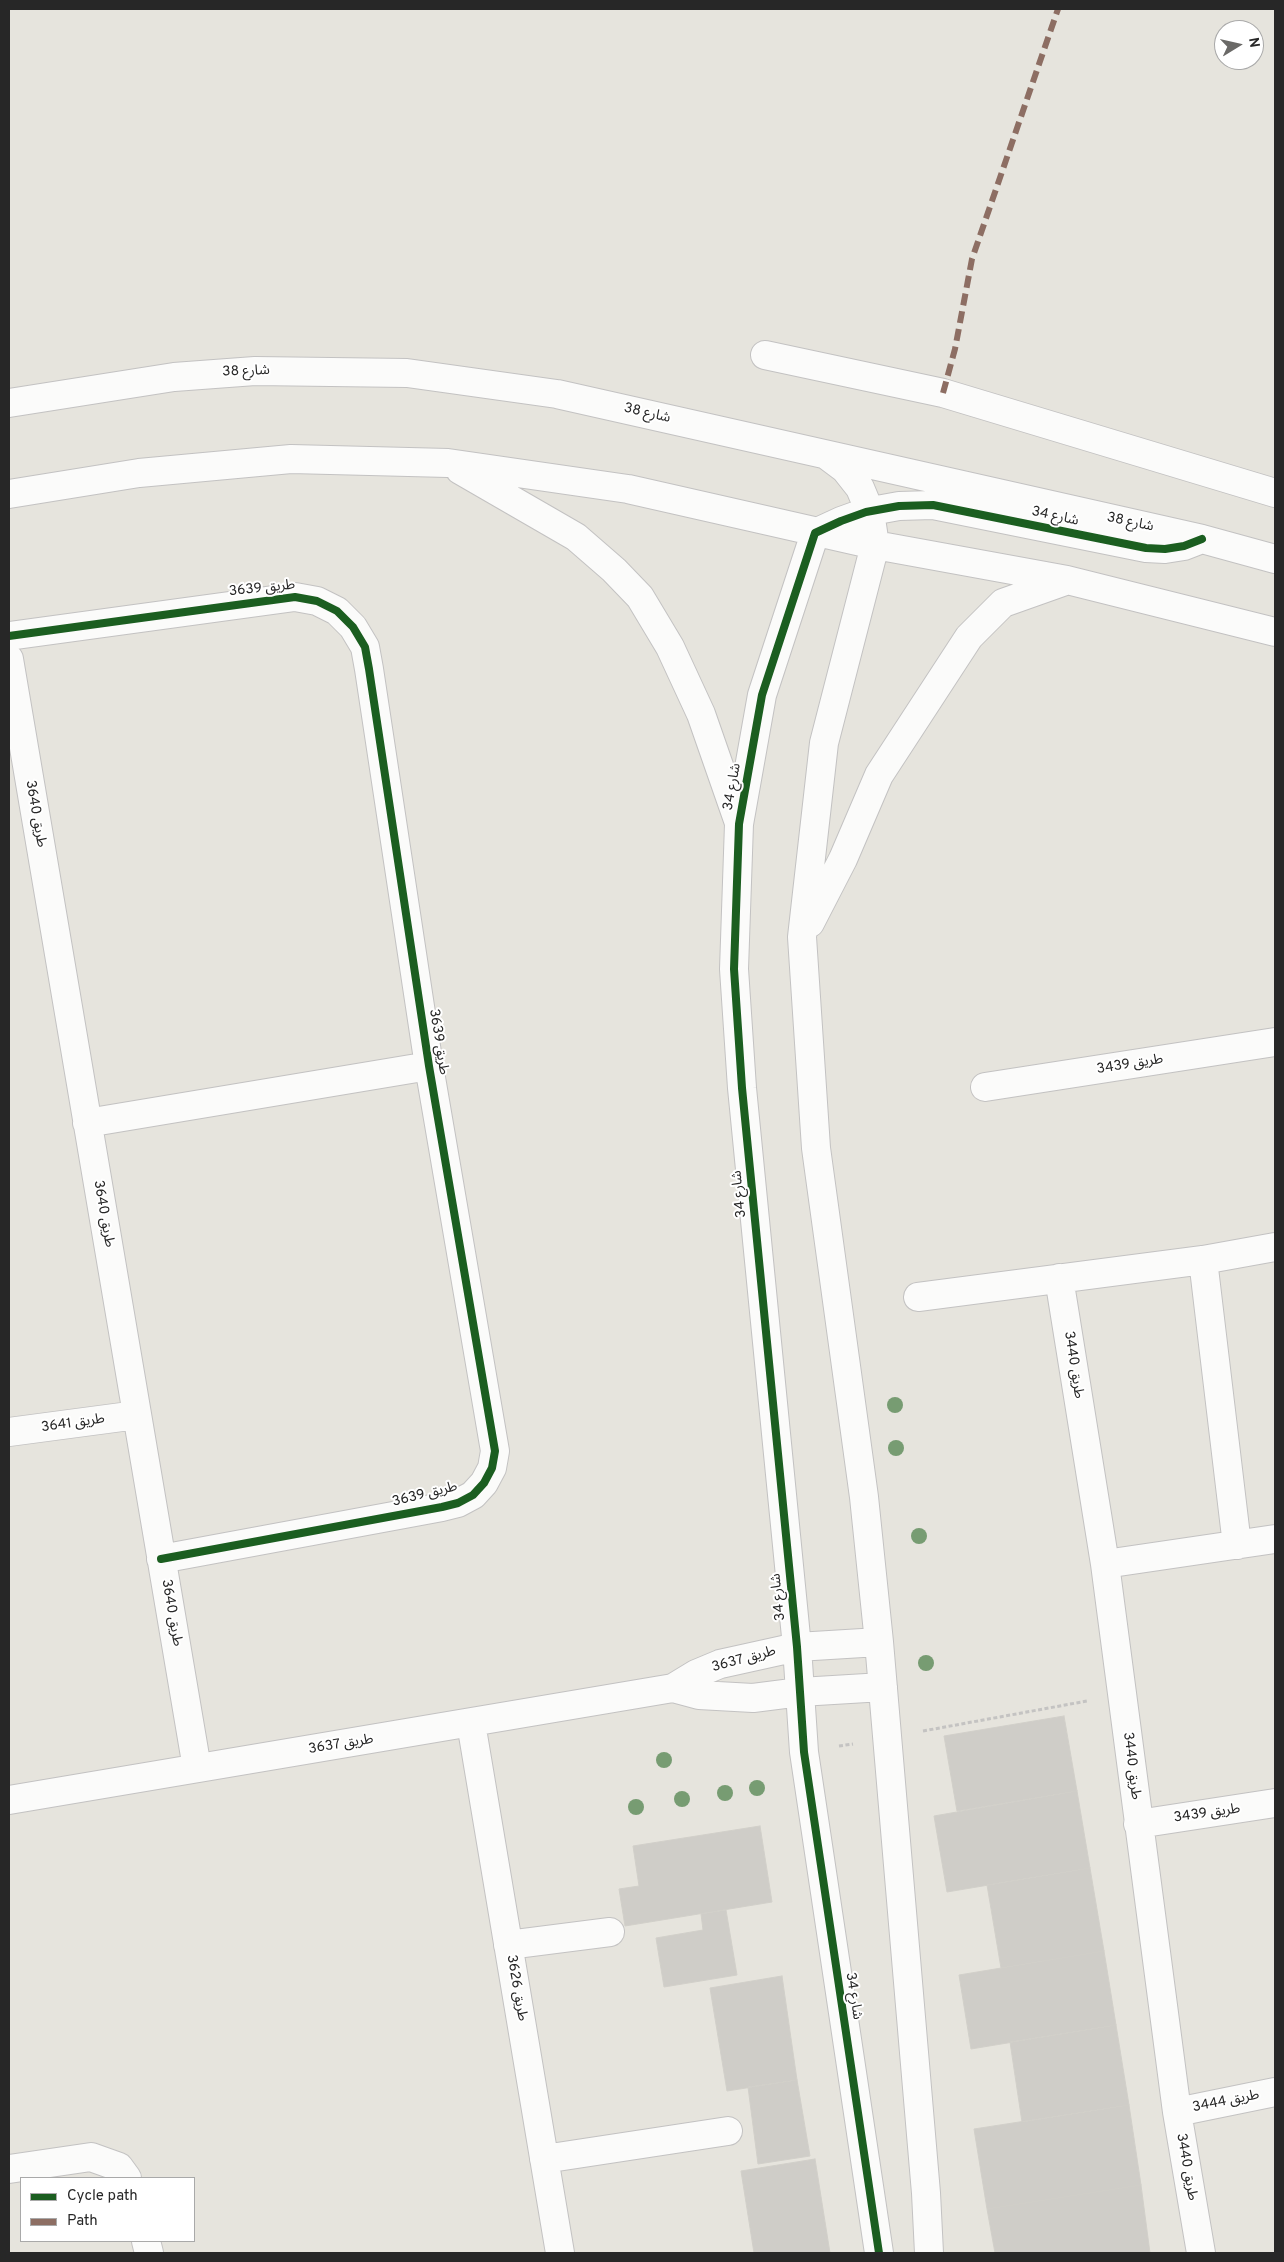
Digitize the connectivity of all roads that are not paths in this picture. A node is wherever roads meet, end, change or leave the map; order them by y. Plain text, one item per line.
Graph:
1 (765, 355) dead end
2 (9, 403) edge
3 (825, 454) junction
4 (448, 463) junction
5 (1275, 493) edge
6 (9, 494) edge
7 (870, 512) junction
8 (816, 533) junction
9 (1202, 539) junction
10 (875, 545) junction
11 (1275, 559) edge
12 (1067, 580) junction
13 (1275, 632) edge
14 (9, 636) edge
15 (9, 659) edge
16 (739, 824) junction
17 (802, 938) junction
18 (1275, 1042) edge
19 (429, 1066) junction
20 (985, 1087) dead end
21 (88, 1123) junction
22 (1275, 1247) edge
23 (1203, 1260) junction
24 (1059, 1278) junction
25 (918, 1297) dead end
26 (137, 1415) junction
27 (9, 1432) edge
28 (1275, 1539) edge
29 (1237, 1545) junction
30 (161, 1558) junction
31 (1105, 1564) junction
32 (879, 1642) junction
33 (797, 1647) junction
34 (883, 1687) junction
35 (673, 1688) junction
36 (800, 1692) junction
37 (471, 1723) junction
38 (197, 1768) junction
39 (9, 1800) edge
40 (1275, 1803) edge
41 (1138, 1824) junction
42 (610, 1932) dead end
43 (508, 1945) junction
44 (1275, 2092) edge
45 (1177, 2112) junction
46 (728, 2131) dead end
47 (544, 2160) junction
48 (9, 2169) edge
49 (126, 2177) edge
50 (560, 2253) edge
51 (878, 2253) edge
52 (929, 2253) edge
53 (1201, 2253) edge

1 - 5 street
2 - 3 street, شارع 38
3 - 7 street
3 - 9 street, شارع 38
4 - 6 street
4 - 8 street
4 - 16 street
7 - 8 street, شارع 34
7 - 9 street, شارع 34
7 - 10 street
8 - 10 street
8 - 16 street, شارع 34
9 - 11 street, شارع 38
10 - 12 street
10 - 17 street
12 - 13 street
12 - 17 street
14 - 19 street, طريق 3639
15 - 21 street, طريق 3640
16 - 33 street, شارع 34
17 - 32 street
18 - 20 street, طريق 3439
19 - 21 street, طريق 3639
19 - 30 street, طريق 3639
21 - 26 street, طريق 3640
22 - 23 street
23 - 24 street
23 - 29 street
24 - 25 street
24 - 31 street, طريق 3440
26 - 27 street, طريق 3641
26 - 30 street, طريق 3640
28 - 29 street
29 - 31 street
30 - 38 street, طريق 3640
31 - 41 street, طريق 3440
32 - 33 street, طريق 3637
32 - 34 street
33 - 35 street, طريق 3637
33 - 36 street, شارع 34
34 - 36 street, طريق 3637
34 - 52 street
35 - 36 street, طريق 3637
35 - 37 street, طريق 3637
36 - 51 street, شارع 34
37 - 38 street, طريق 3637
37 - 43 street, طريق 3626
38 - 39 street, طريق 3637
40 - 41 street, طريق 3439
41 - 45 street, طريق 3440
42 - 43 street
43 - 47 street, طريق 3626
44 - 45 street, طريق 3444
45 - 53 street, طريق 3440
46 - 47 street
47 - 50 street, طريق 3626
48 - 49 street

